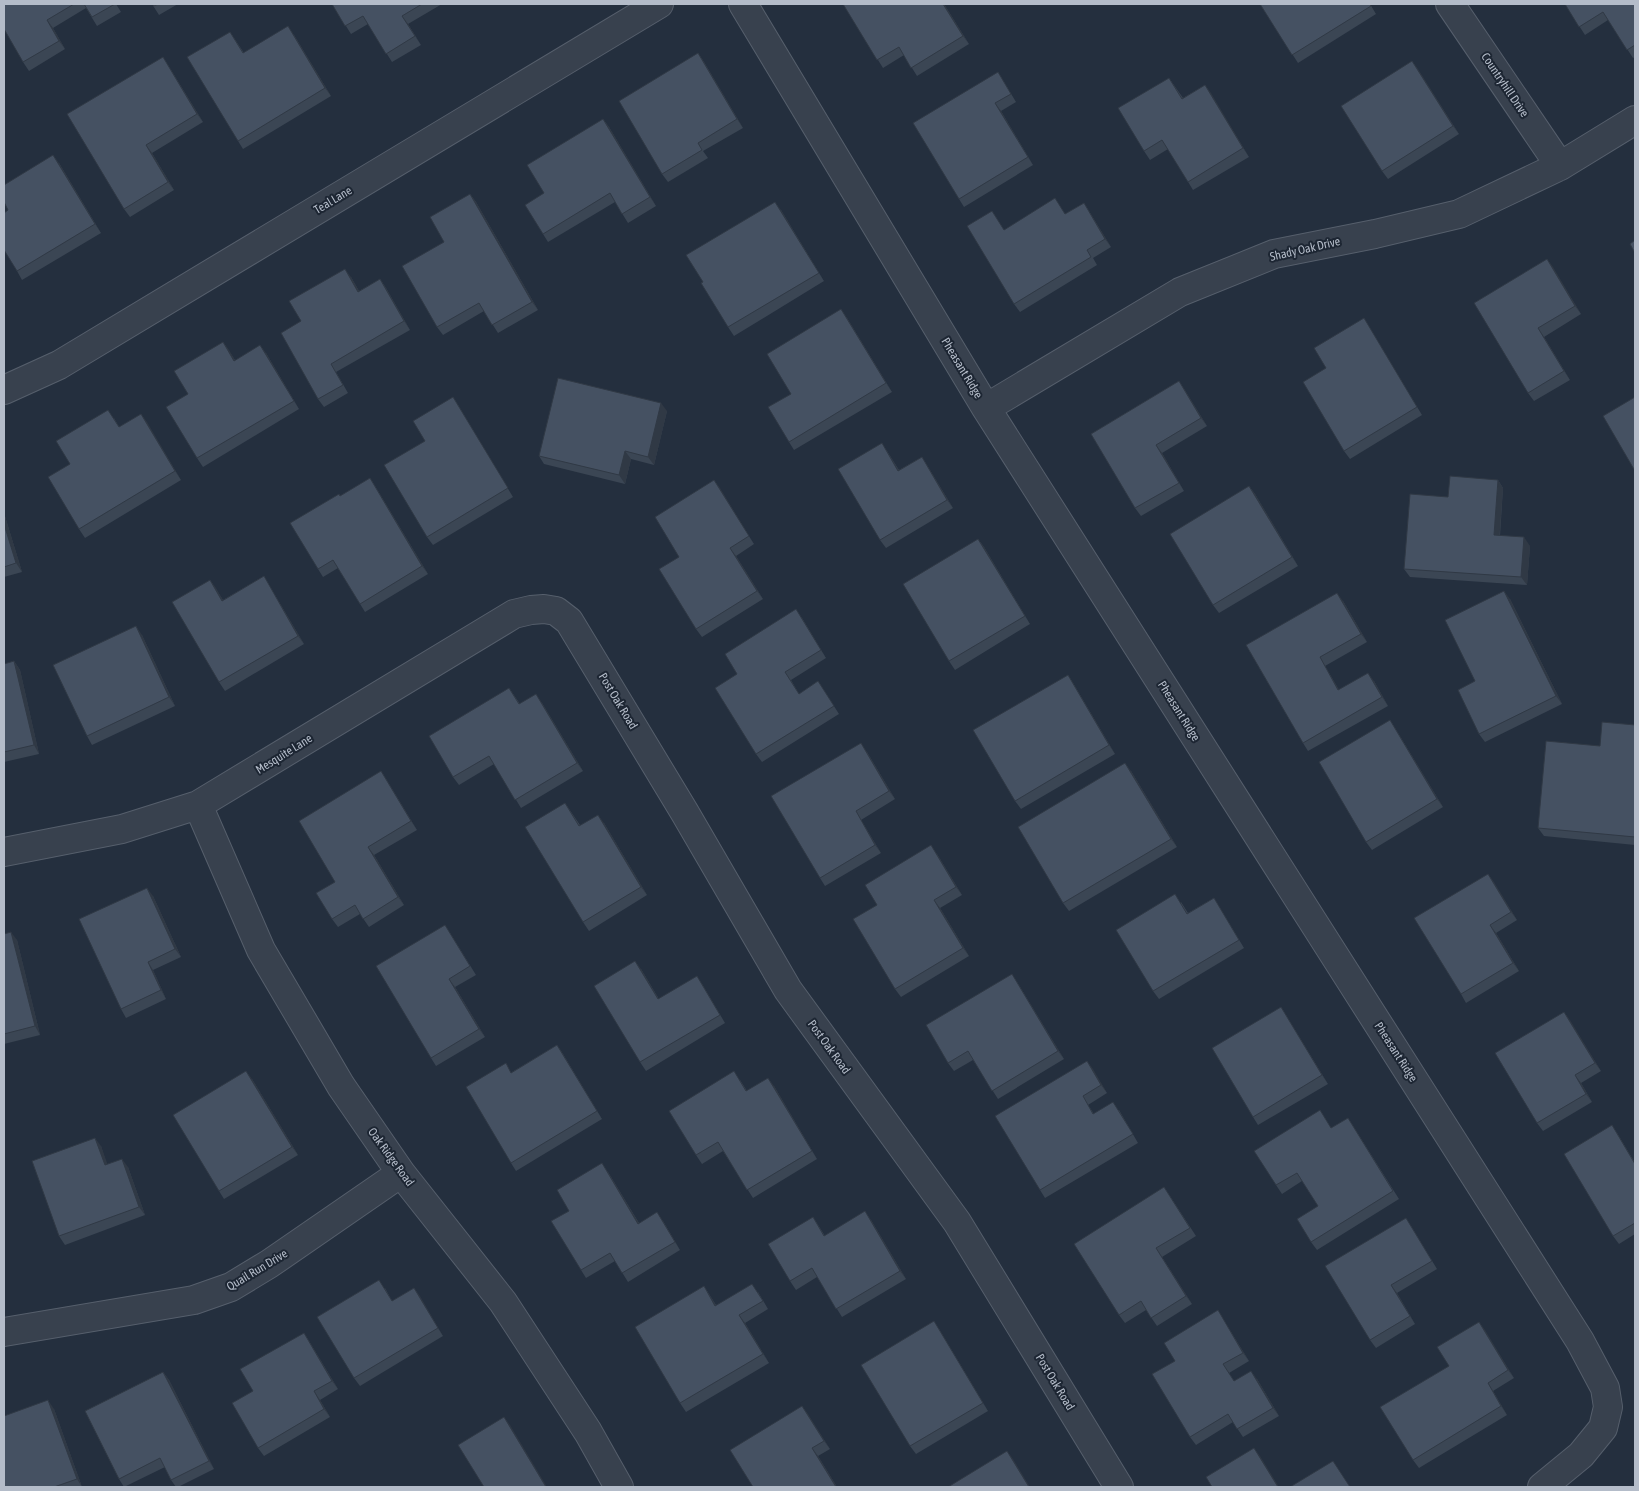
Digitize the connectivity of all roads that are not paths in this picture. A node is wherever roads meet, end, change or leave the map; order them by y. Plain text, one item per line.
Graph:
1 (659, 4) edge
2 (742, 4) edge
3 (1450, 4) edge
4 (1635, 120) edge
5 (1560, 166) junction
6 (4, 390) edge
7 (986, 408) junction
8 (544, 609) joint
9 (198, 805) junction
10 (4, 852) edge
11 (401, 1173) junction
12 (4, 1332) edge
13 (619, 1487) edge
14 (1119, 1487) edge
15 (1542, 1487) edge

1 - 6 street, Teal Lane
2 - 7 street, Pheasant Ridge
3 - 5 street, Countryhill Drive
4 - 5 street, Shady Oak Drive
5 - 7 street, Shady Oak Drive
7 - 15 street, Pheasant Ridge
8 - 9 street, Mesquite Lane
8 - 14 street, Post Oak Road
9 - 10 street, Mesquite Lane
9 - 11 street, Oak Ridge Road
11 - 12 street, Quail Run Drive
11 - 13 street, Oak Ridge Road

